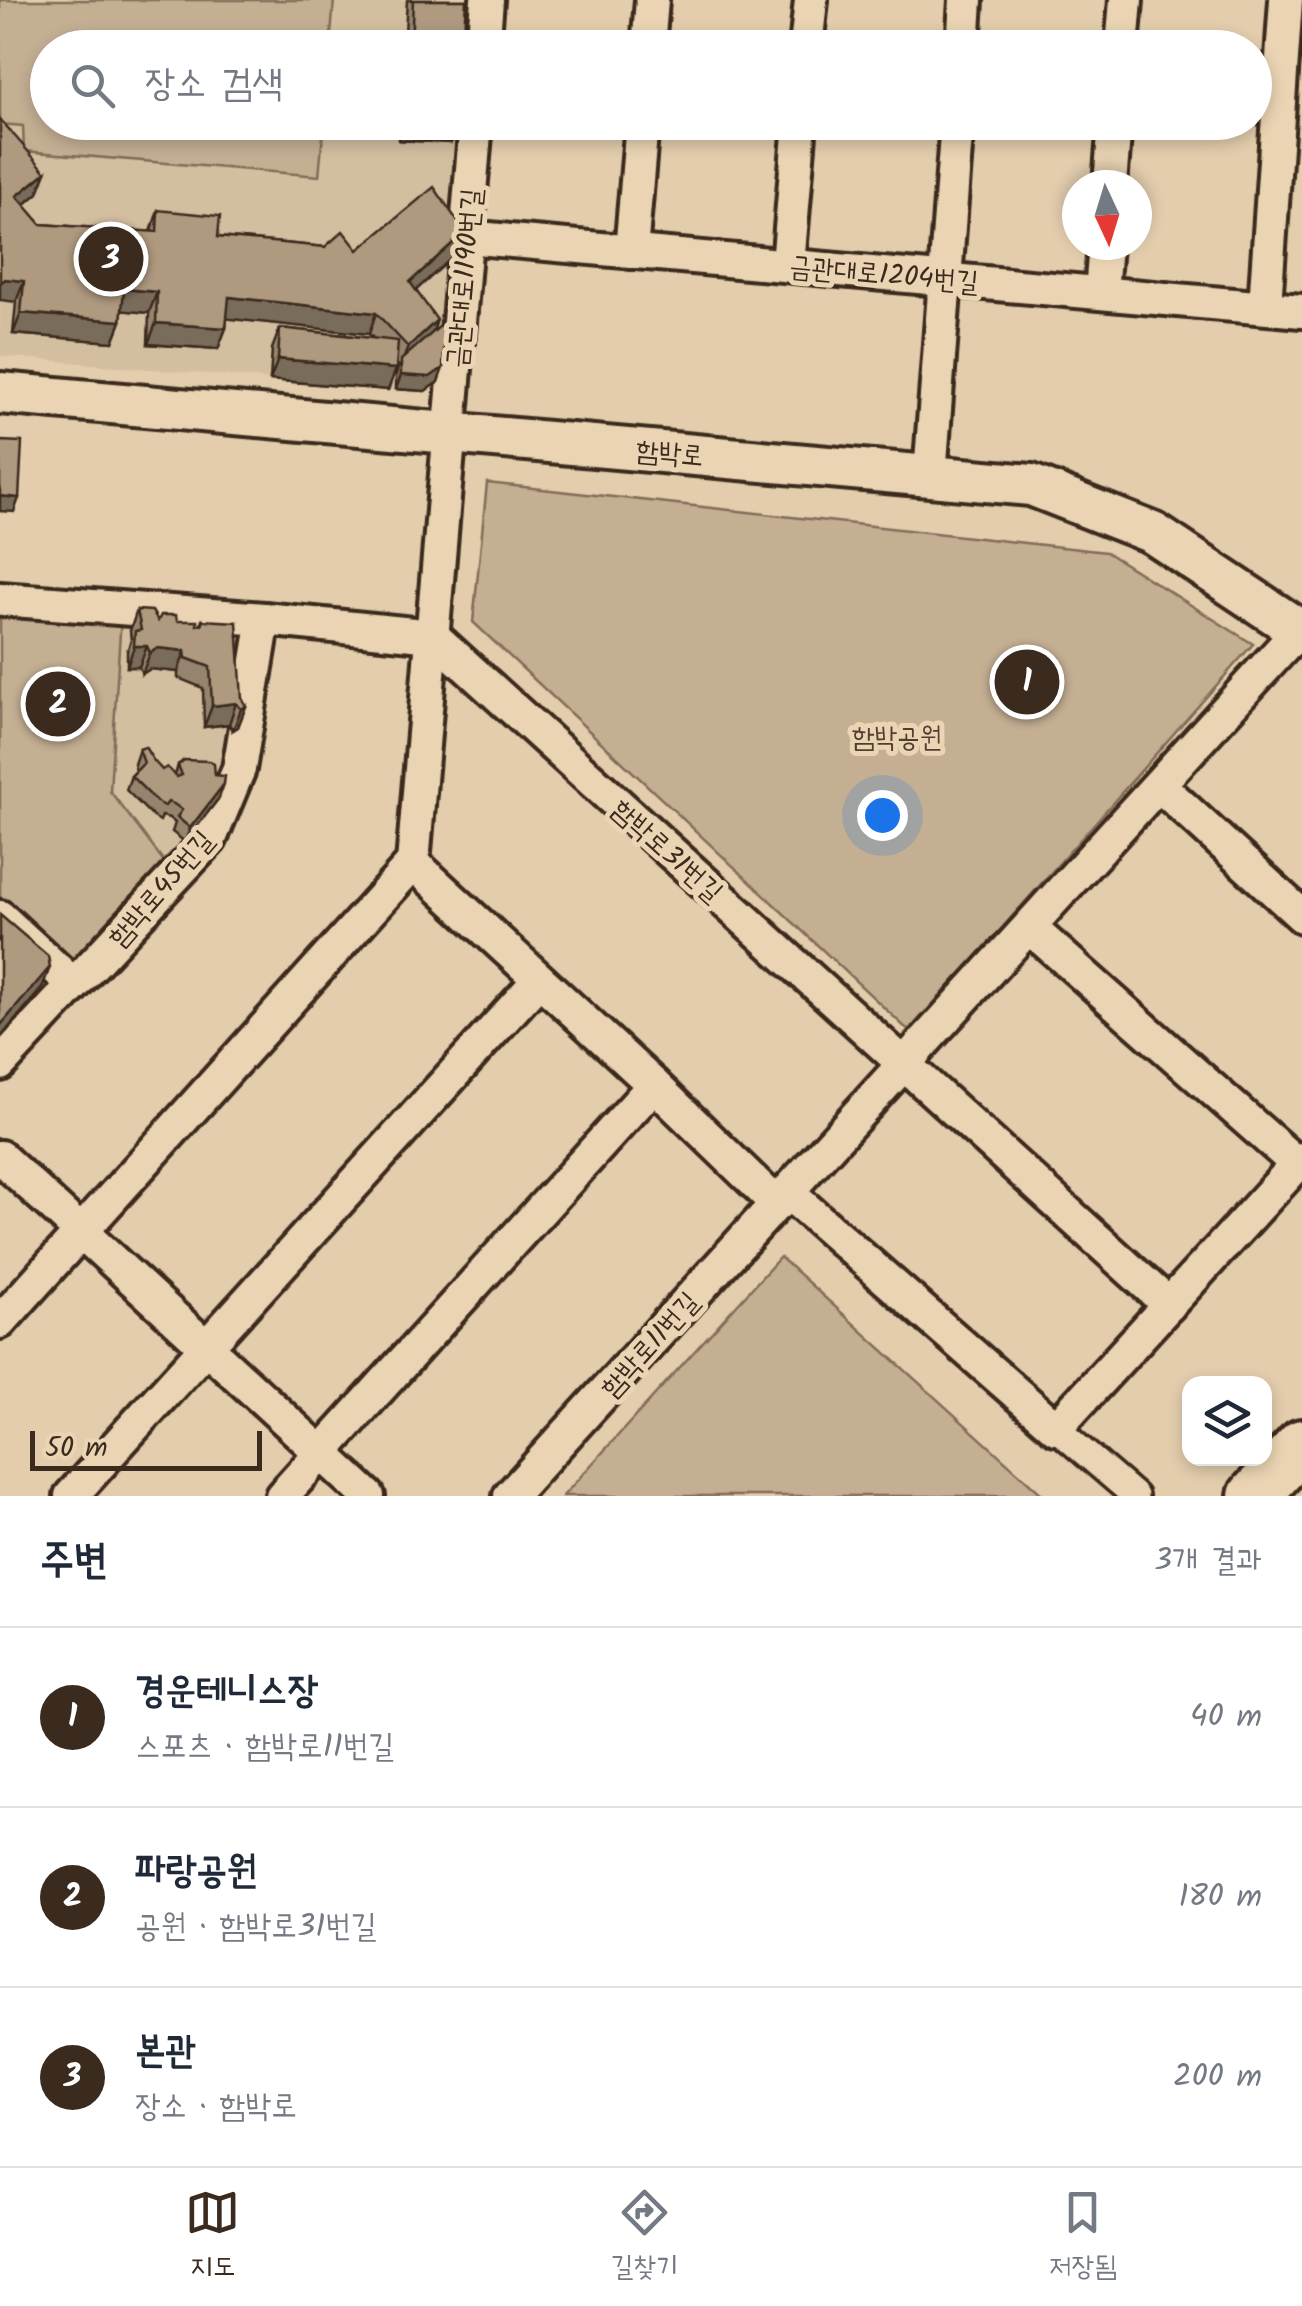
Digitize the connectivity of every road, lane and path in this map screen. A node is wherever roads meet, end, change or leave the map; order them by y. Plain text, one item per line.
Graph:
1 (487, 0) edge
2 (652, 0) edge
3 (810, 0) edge
4 (966, 0) edge
5 (1126, 0) edge
6 (1286, 0) edge
7 (484, 30) edge
8 (650, 30) edge
9 (808, 30) edge
10 (964, 30) edge
11 (1124, 30) edge
12 (474, 140) edge
13 (640, 140) edge
14 (798, 140) edge
15 (956, 140) edge
16 (1114, 140) edge
17 (1111, 170) edge
18 (466, 237) junction
19 (631, 252) junction
20 (1104, 260) edge
21 (788, 265) junction
22 (945, 278) junction
23 (1101, 292) junction
24 (1264, 306) junction
25 (1302, 312) edge
26 (0, 393) edge
27 (450, 432) junction
28 (930, 475) junction
29 (0, 599) edge
30 (264, 618) junction
31 (1301, 629) edge
32 (433, 636) junction
33 (1160, 786) junction
34 (413, 864) junction
35 (1302, 916) edge
36 (0, 918) edge
37 (1029, 927) junction
38 (538, 981) junction
39 (74, 985) junction
40 (0, 1064) edge
41 (902, 1064) junction
42 (654, 1085) junction
43 (0, 1158) edge
44 (1300, 1162) edge
45 (782, 1198) junction
46 (82, 1232) junction
47 (1169, 1305) junction
48 (0, 1322) edge
49 (206, 1347) junction
50 (1056, 1428) junction
51 (1302, 1444) edge
52 (321, 1452) junction
53 (70, 1496) edge
54 (282, 1496) edge
55 (368, 1496) edge
56 (510, 1496) edge
57 (1134, 1496) edge
58 (1254, 1496) edge

1 - 7 street
2 - 8 street
3 - 9 street
4 - 10 street
5 - 11 street
6 - 24 street
12 - 18 street, 금관대로1190번길
13 - 19 street
14 - 21 street
15 - 22 street
16 - 17 street
18 - 19 street, 금관대로1204번길
18 - 27 street, 금관대로1190번길
19 - 21 street, 금관대로1204번길
20 - 23 street
21 - 22 street, 금관대로1204번길
22 - 23 street, 금관대로1204번길
22 - 28 street
23 - 24 street, 금관대로1204번길
24 - 25 street, 금관대로1204번길
26 - 27 street, 함박로
27 - 28 street, 함박로
27 - 32 street
28 - 31 street, 함박로
29 - 30 street
30 - 32 street
30 - 39 street, 함박로45번길
31 - 33 street, 함박로11번길
32 - 34 street
32 - 41 street, 함박로31번길
33 - 35 street
33 - 37 street, 함박로11번길
34 - 38 street
34 - 46 street
36 - 39 street
37 - 41 street, 함박로11번길
37 - 44 street
38 - 42 street
38 - 49 street
39 - 40 street, 함박로45번길
41 - 45 street, 함박로11번길
41 - 47 street
42 - 45 street
42 - 52 street
43 - 46 street
44 - 47 street
45 - 50 street
45 - 56 street, 함박로11번길
46 - 48 street
46 - 49 street
47 - 50 street
49 - 52 street
49 - 53 street
50 - 57 street
51 - 58 main road
52 - 54 street
52 - 55 street

